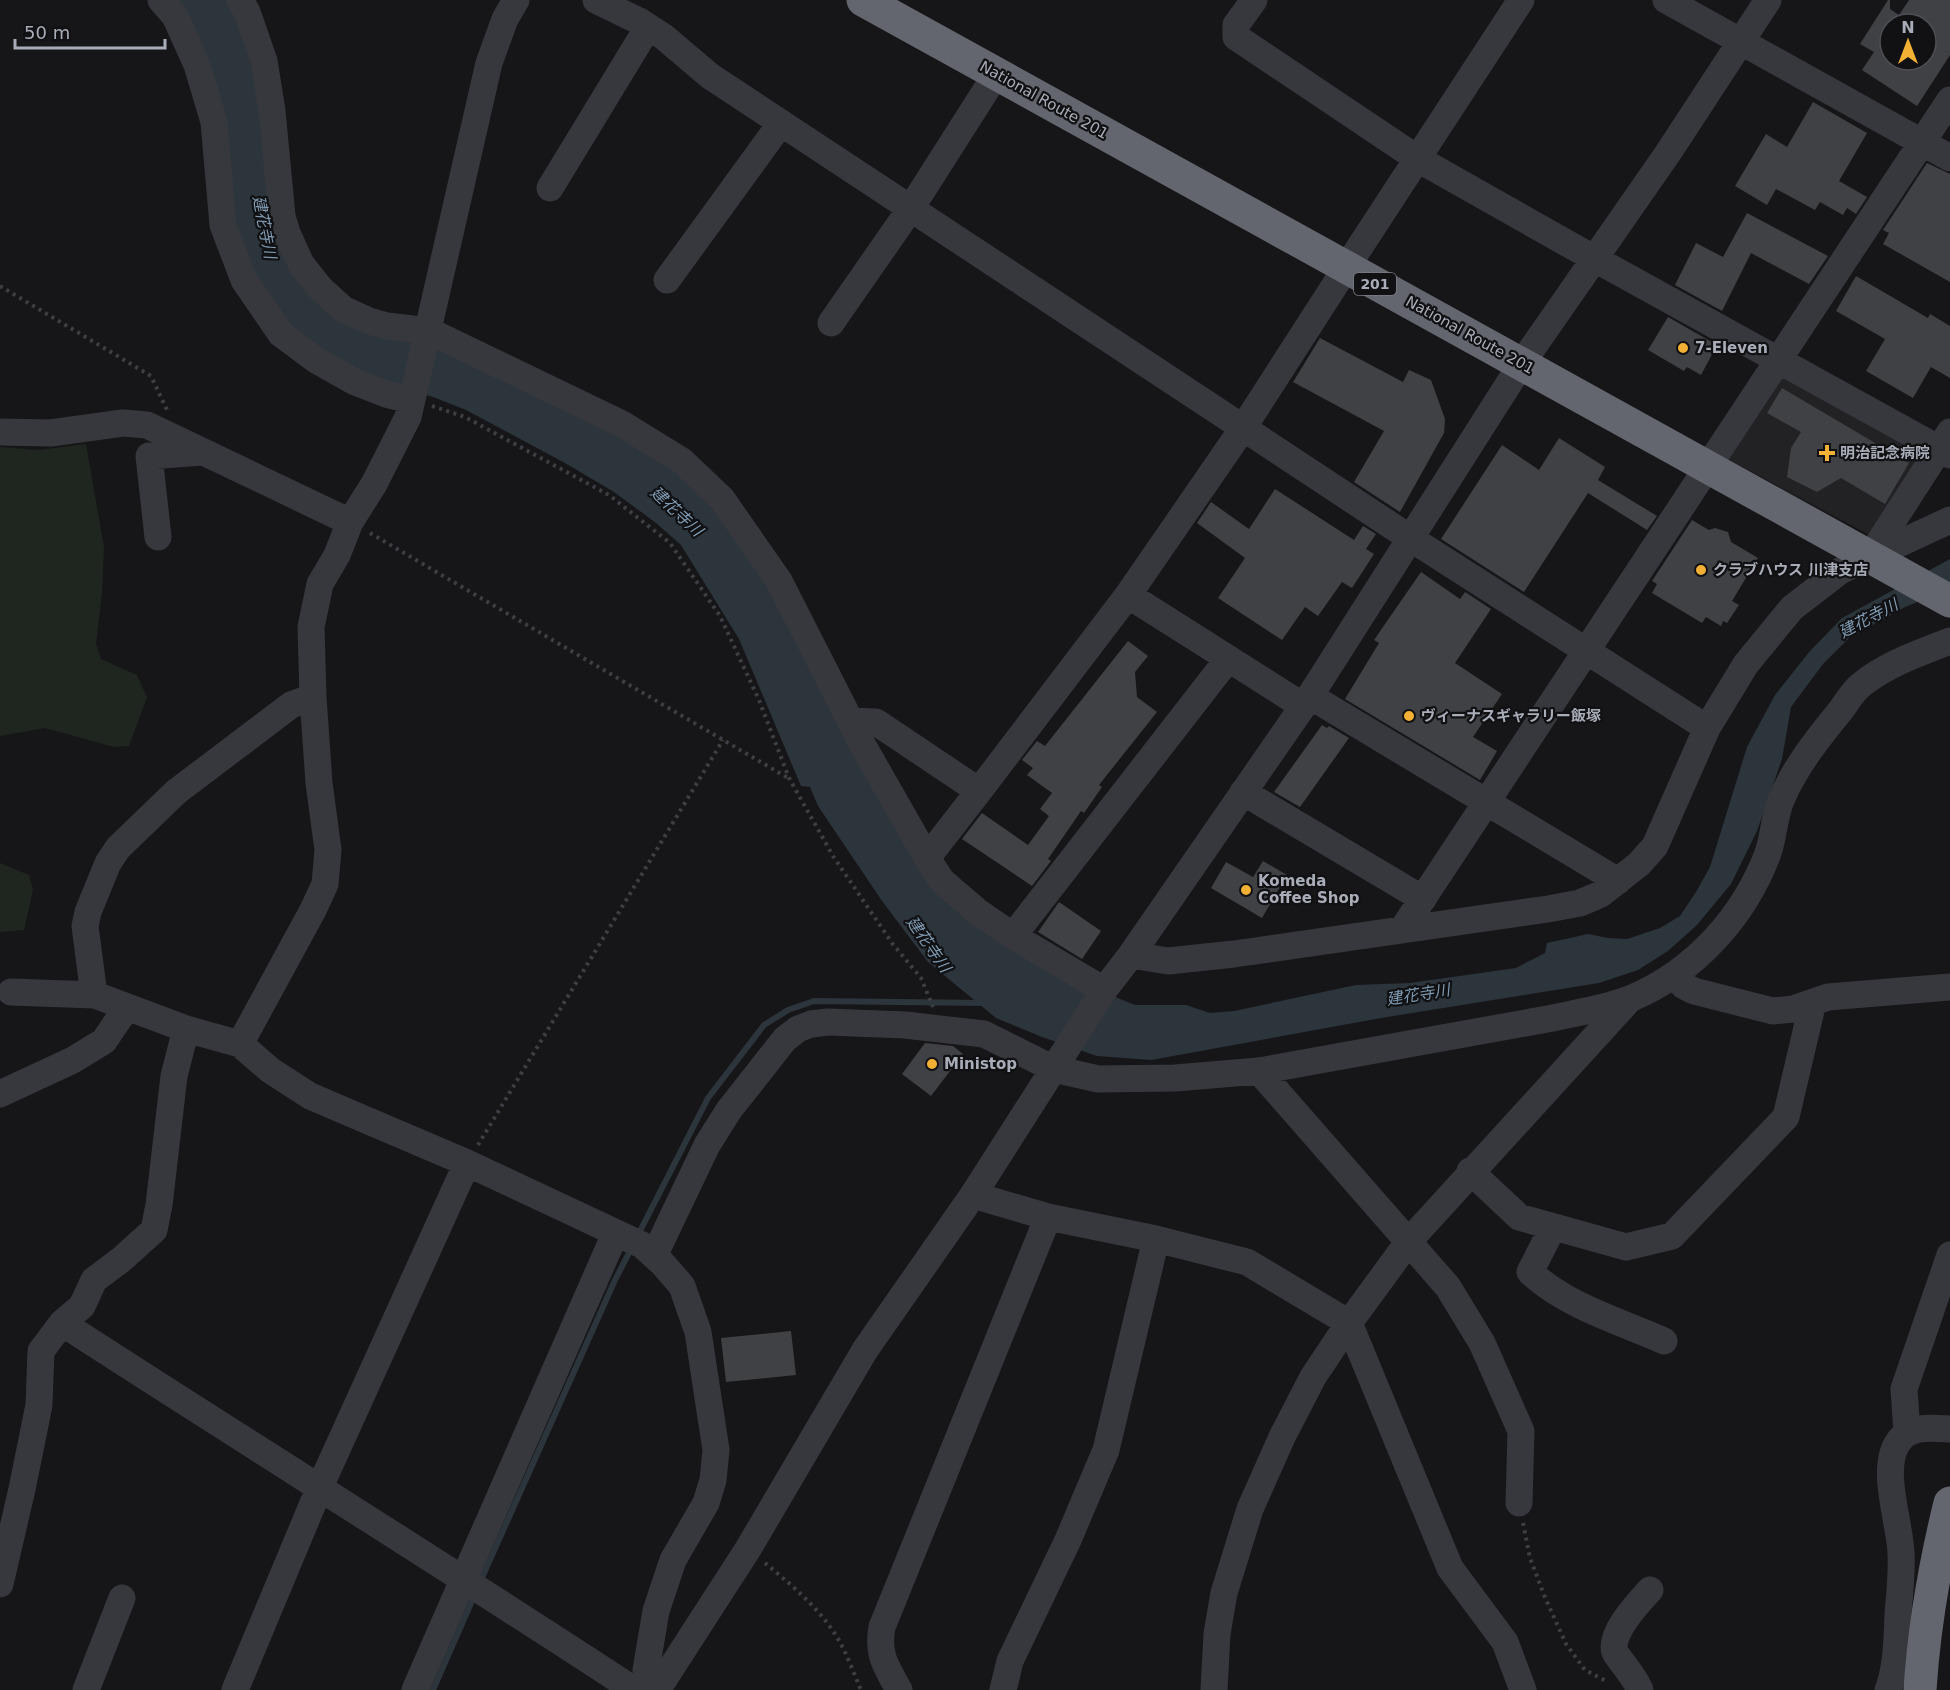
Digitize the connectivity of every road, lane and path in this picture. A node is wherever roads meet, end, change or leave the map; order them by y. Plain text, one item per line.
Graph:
1 (162, 0) edge
2 (240, 0) edge
3 (516, 0) edge
4 (596, 0) edge
5 (863, 0) edge
6 (1254, 0) edge
7 (1521, 0) edge
8 (1666, 0) edge
9 (1768, 0) edge
10 (648, 27) junction
11 (1741, 42) junction
12 (997, 74) junction
13 (1950, 100) edge
14 (782, 123) junction
15 (1922, 143) junction
16 (1950, 158) edge
17 (1418, 159) junction
18 (550, 188) dead end
19 (910, 208) junction
20 (1595, 259) junction
21 (1346, 268) junction
22 (667, 280) dead end
23 (0, 286) edge
24 (831, 323) dead end
25 (428, 335) junction
26 (1779, 361) junction
27 (1522, 363) junction
28 (412, 397) junction
29 (1244, 428) junction
30 (0, 432) edge
31 (1946, 445) edge
32 (193, 446) junction
33 (1708, 469) junction
34 (1950, 520) edge
35 (350, 522) junction
36 (158, 537) dead end
37 (1410, 538) junction
38 (1878, 563) junction
39 (1128, 595) junction
40 (1950, 601) edge
41 (1950, 640) edge
42 (1587, 651) junction
43 (1228, 659) junction
44 (313, 697) junction
45 (1306, 701) junction
46 (850, 721) junction
47 (1707, 728) junction
48 (723, 740) junction
49 (789, 778) junction
50 (979, 791) junction
51 (1243, 792) junction
52 (1487, 802) junction
53 (927, 858) junction
54 (1618, 881) junction
55 (1423, 899) junction
56 (1402, 930) junction
57 (1013, 936) junction
58 (1131, 955) junction
59 (1674, 976) junction
60 (921, 978) dead end
61 (1950, 987) edge
62 (1104, 990) junction
63 (11, 992) dead end
64 (94, 995) junction
65 (1630, 999) junction
66 (1813, 1002) junction
67 (127, 1007) junction
68 (186, 1029) junction
69 (240, 1044) junction
70 (1057, 1064) junction
71 (1259, 1071) junction
72 (0, 1094) edge
73 (467, 1163) junction
74 (1470, 1171) junction
75 (973, 1195) junction
76 (1048, 1218) junction
77 (1553, 1227) junction
78 (615, 1234) junction
79 (1156, 1239) junction
80 (1409, 1241) junction
81 (1950, 1255) edge
82 (654, 1256) junction
83 (62, 1323) junction
84 (1349, 1323) junction
85 (1664, 1341) dead end
86 (1950, 1429) edge
87 (1907, 1433) junction
88 (319, 1488) junction
89 (1519, 1503) joint
90 (1950, 1503) edge
91 (748, 1549) junction
92 (464, 1578) junction
93 (0, 1584) edge
94 (1650, 1590) dead end
95 (1950, 1594) edge
96 (122, 1598) dead end
97 (1610, 1683) dead end
98 (86, 1690) edge
99 (235, 1690) edge
100 (415, 1690) edge
101 (634, 1690) edge
102 (649, 1690) edge
103 (657, 1690) edge
104 (861, 1690) edge
105 (898, 1690) edge
106 (1003, 1690) edge
107 (1214, 1690) edge
108 (1523, 1690) edge
109 (1640, 1690) edge
110 (1888, 1690) edge
111 (1920, 1690) edge
112 (1936, 1690) edge

1 - 28 street
2 - 25 street
3 - 25 street
4 - 10 street
5 - 12 highway, National Route 201 / 201
6 - 17 street
7 - 17 street
8 - 11 street
9 - 11 street
10 - 14 street
10 - 18 street
11 - 15 street
11 - 20 street
12 - 19 street
12 - 21 highway, National Route 201 / 201
13 - 15 street
14 - 19 street
14 - 22 street
15 - 16 street
15 - 26 street
17 - 20 street
17 - 21 street
19 - 24 street
19 - 29 street
20 - 26 street
20 - 27 street
21 - 27 highway, National Route 201 / 201
21 - 29 street
23 - 32 path
25 - 28 street
25 - 46 street
26 - 31 street
26 - 33 street
27 - 33 highway, National Route 201 / 201
27 - 37 street
28 - 35 street
28 - 49 path
29 - 37 street
29 - 39 street
30 - 32 street
31 - 38 street
32 - 35 street
32 - 36 street
33 - 38 highway, National Route 201 / 201
33 - 42 street
34 - 38 street
35 - 44 street
35 - 48 path
37 - 42 street
37 - 45 street
38 - 40 highway, National Route 201 / 201
38 - 47 street
39 - 43 street
39 - 50 street
41 - 59 street
42 - 47 street
42 - 52 street
43 - 45 street
43 - 57 street
44 - 64 street
44 - 69 street
45 - 51 street
45 - 52 street
46 - 50 street
46 - 53 street
47 - 54 street
48 - 49 path
48 - 73 path
49 - 60 path
50 - 53 street
51 - 55 street
51 - 58 street
52 - 54 street
52 - 55 street
53 - 57 street
54 - 56 street
55 - 56 street
56 - 58 street
57 - 62 street
58 - 62 street
59 - 65 street
59 - 66 street
61 - 66 street
62 - 70 street
63 - 64 street
64 - 67 street
65 - 71 street
65 - 74 street
66 - 77 street
67 - 68 street
67 - 72 street
68 - 69 street
68 - 83 street
69 - 73 street
70 - 71 street
70 - 75 street
70 - 82 street
71 - 80 street
73 - 78 street
73 - 88 street
74 - 77 street
74 - 80 street
75 - 76 street
75 - 91 street
76 - 79 street
76 - 105 street
77 - 85 street
78 - 82 street
78 - 92 street
79 - 84 street
79 - 106 street
80 - 84 street
80 - 89 street
81 - 87 street
82 - 102 street
83 - 88 street
83 - 93 street
84 - 107 street
84 - 108 street
86 - 87 street
87 - 110 street
88 - 92 street
88 - 99 street
89 - 97 path
90 - 111 highway
91 - 103 street
91 - 104 path
92 - 100 street
92 - 101 street
94 - 109 street
95 - 112 highway
96 - 98 street

